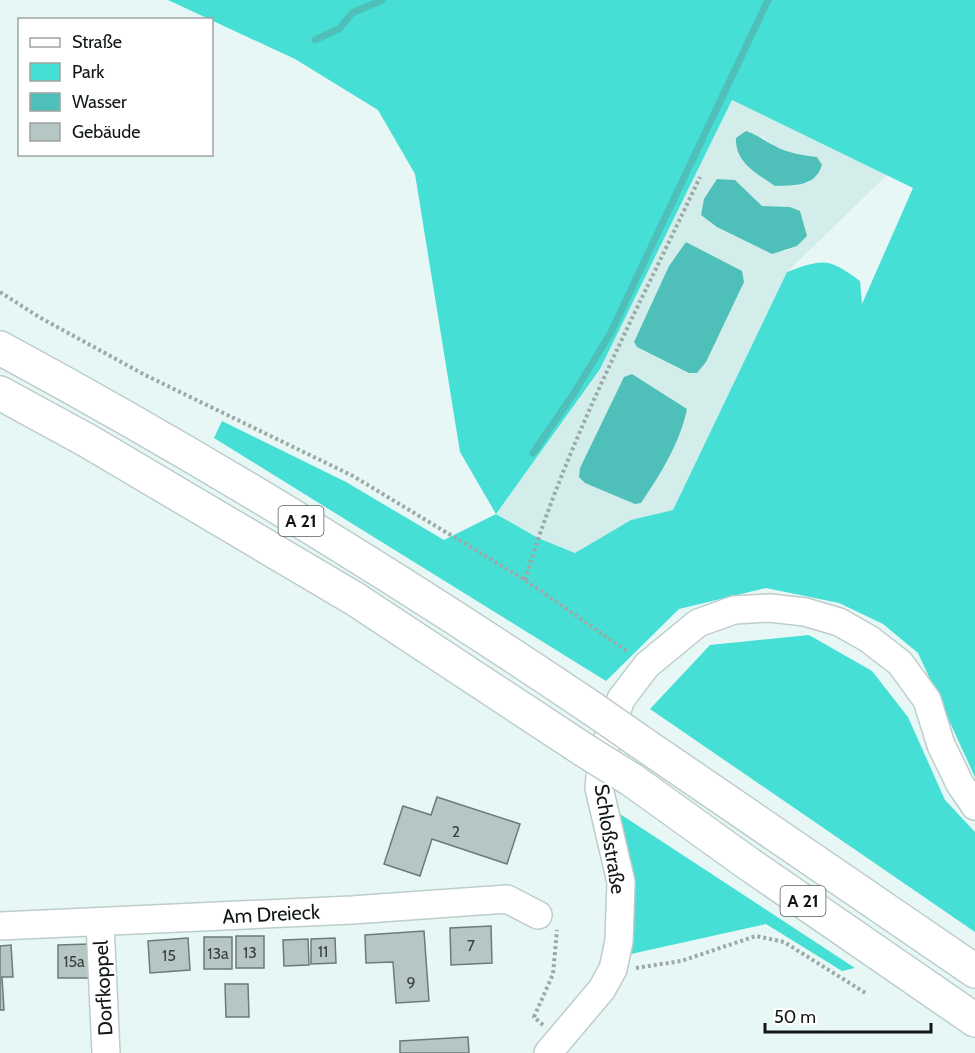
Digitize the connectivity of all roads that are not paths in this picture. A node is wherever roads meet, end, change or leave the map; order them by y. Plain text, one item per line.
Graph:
1 (0, 348) edge
2 (0, 393) edge
3 (975, 806) edge
4 (538, 915) road end
5 (100, 923) junction
6 (0, 926) edge
7 (975, 971) edge
8 (975, 1020) edge
9 (554, 1047) edge
10 (106, 1053) edge

1 - 7 highway, A 21, bridge
2 - 8 highway, A 21, bridge
3 - 9 street, Schloßstraße
4 - 5 street, Am Dreieck
5 - 6 street, Am Dreieck
5 - 10 street, Dorfkoppel

